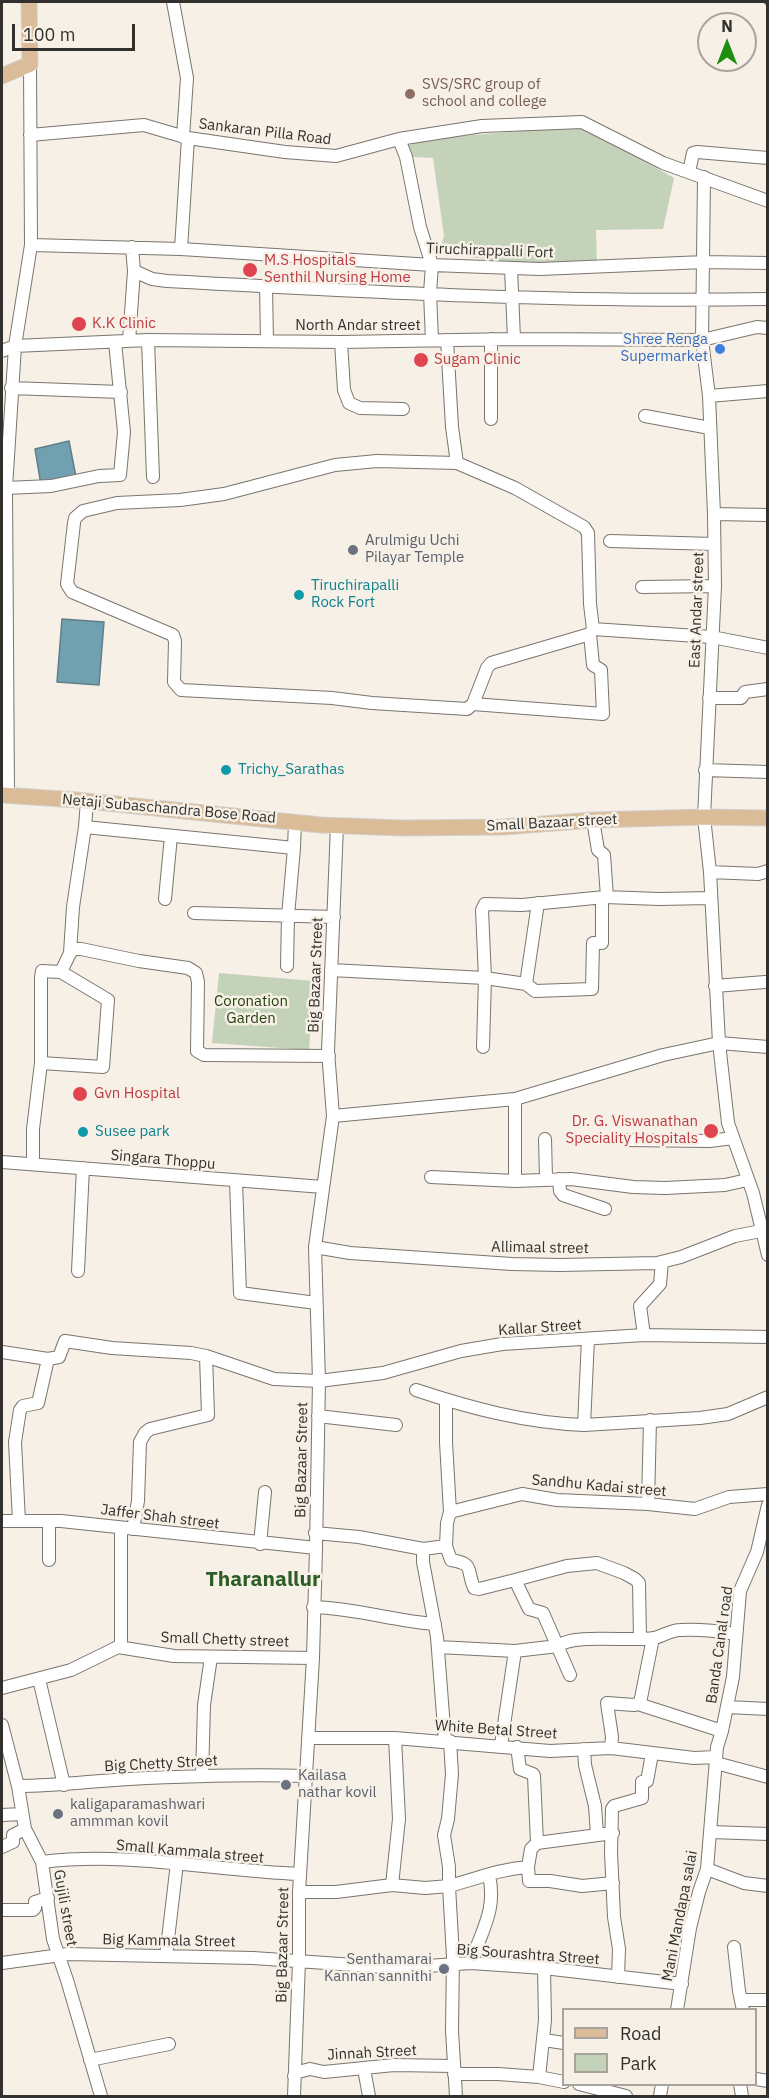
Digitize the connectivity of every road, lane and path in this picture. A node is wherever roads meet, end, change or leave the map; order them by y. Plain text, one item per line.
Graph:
1 (28, 2) edge
2 (172, 2) edge
3 (30, 64) junction
4 (2, 76) edge
5 (30, 135) junction
6 (186, 137) junction
7 (399, 139) junction
8 (768, 158) edge
9 (689, 172) junction
10 (704, 177) junction
11 (768, 201) edge
12 (31, 244) junction
13 (132, 247) junction
14 (181, 249) junction
15 (704, 262) junction
16 (768, 262) edge
17 (432, 265) junction
18 (511, 268) junction
19 (134, 272) junction
20 (266, 286) junction
21 (430, 293) junction
22 (512, 297) junction
23 (768, 299) edge
24 (702, 300) junction
25 (768, 328) edge
26 (491, 339) junction
27 (514, 339) junction
28 (702, 339) junction
29 (148, 340) junction
30 (432, 340) junction
31 (447, 340) junction
32 (129, 341) junction
33 (267, 341) junction
34 (116, 342) junction
35 (341, 342) junction
36 (15, 346) junction
37 (2, 351) edge
38 (11, 388) junction
39 (768, 391) edge
40 (121, 392) junction
41 (709, 396) junction
42 (402, 409) dead end
43 (645, 416) dead end
44 (491, 419) dead end
45 (710, 428) junction
46 (457, 463) junction
47 (153, 477) dead end
48 (6, 488) junction
49 (714, 514) junction
50 (768, 515) edge
51 (610, 541) dead end
52 (714, 544) junction
53 (715, 586) junction
54 (642, 587) dead end
55 (591, 632) junction
56 (712, 637) junction
57 (768, 648) edge
58 (768, 689) edge
59 (709, 698) junction
60 (473, 704) junction
61 (705, 770) junction
62 (768, 772) edge
63 (5, 796) edge
64 (87, 801) junction
65 (704, 817) junction
66 (768, 818) edge
67 (593, 820) junction
68 (295, 821) junction
69 (337, 825) junction
70 (85, 827) junction
71 (171, 836) junction
72 (294, 848) junction
73 (768, 871) edge
74 (710, 872) junction
75 (605, 897) junction
76 (710, 898) junction
77 (165, 899) dead end
78 (538, 903) junction
79 (194, 913) dead end
80 (288, 916) junction
81 (334, 917) junction
82 (70, 953) junction
83 (287, 966) dead end
84 (331, 970) junction
85 (61, 972) junction
86 (485, 978) junction
87 (765, 982) dead end
88 (526, 984) junction
89 (715, 986) junction
90 (719, 1043) junction
91 (483, 1047) dead end
92 (768, 1047) edge
93 (329, 1056) junction
94 (41, 1063) junction
95 (515, 1100) junction
96 (333, 1116) junction
97 (733, 1138) junction
98 (545, 1139) dead end
99 (628, 1140) dead end
100 (2, 1162) edge
101 (33, 1164) junction
102 (83, 1168) junction
103 (431, 1177) dead end
104 (546, 1178) junction
105 (559, 1179) junction
106 (747, 1180) junction
107 (236, 1181) junction
108 (515, 1181) junction
109 (323, 1187) junction
110 (605, 1209) dead end
111 (761, 1231) junction
112 (315, 1247) junction
113 (768, 1255) edge
114 (662, 1262) junction
115 (78, 1271) dead end
116 (316, 1303) junction
117 (644, 1335) junction
118 (768, 1337) edge
119 (588, 1340) junction
120 (2, 1352) edge
121 (206, 1356) junction
122 (48, 1359) junction
123 (319, 1381) junction
124 (416, 1390) dead end
125 (768, 1397) edge
126 (446, 1400) junction
127 (318, 1416) junction
128 (650, 1420) junction
129 (396, 1425) dead end
130 (584, 1425) junction
131 (265, 1492) dead end
132 (768, 1494) edge
133 (648, 1504) junction
134 (768, 1505) edge
135 (450, 1512) junction
136 (2, 1521) edge
137 (19, 1521) junction
138 (49, 1521) junction
139 (127, 1529) junction
140 (315, 1533) junction
141 (260, 1544) junction
142 (446, 1546) junction
143 (316, 1548) junction
144 (423, 1549) junction
145 (49, 1560) dead end
146 (515, 1580) junction
147 (313, 1607) junction
148 (435, 1624) junction
149 (736, 1634) junction
150 (640, 1638) junction
151 (653, 1638) junction
152 (121, 1647) junction
153 (438, 1647) junction
154 (558, 1647) junction
155 (515, 1651) junction
156 (211, 1657) junction
157 (313, 1658) junction
158 (570, 1675) dead end
159 (39, 1679) junction
160 (2, 1688) edge
161 (638, 1704) junction
162 (727, 1707) junction
163 (768, 1709) edge
164 (2, 1725) edge
165 (722, 1731) junction
166 (308, 1738) junction
167 (395, 1738) junction
168 (447, 1741) junction
169 (501, 1746) junction
170 (517, 1747) junction
171 (612, 1748) junction
172 (584, 1749) junction
173 (652, 1754) junction
174 (716, 1760) junction
175 (202, 1776) junction
176 (306, 1776) junction
177 (768, 1777) edge
178 (64, 1785) junction
179 (18, 1786) junction
180 (22, 1814) junction
181 (2, 1815) edge
182 (26, 1829) junction
183 (711, 1832) junction
184 (613, 1833) junction
185 (768, 1834) edge
186 (597, 1835) junction
187 (537, 1843) junction
188 (2, 1847) edge
189 (42, 1862) junction
190 (177, 1863) junction
191 (528, 1867) junction
192 (707, 1869) junction
193 (300, 1874) junction
194 (489, 1875) junction
195 (613, 1883) junction
196 (392, 1885) junction
197 (768, 1886) edge
198 (444, 1887) junction
199 (299, 1892) junction
200 (48, 1898) junction
201 (2, 1910) edge
202 (734, 1947) dead end
203 (57, 1955) junction
204 (166, 1956) junction
205 (299, 1961) junction
206 (2, 1963) edge
207 (453, 1964) junction
208 (471, 1964) junction
209 (544, 1968) junction
210 (618, 1977) junction
211 (682, 1983) junction
212 (768, 2000) edge
213 (742, 2005) edge
214 (677, 2008) edge
215 (544, 2040) junction
216 (562, 2043) edge
217 (170, 2044) dead end
218 (90, 2060) junction
219 (364, 2069) junction
220 (453, 2070) junction
221 (294, 2076) junction
222 (539, 2077) junction
223 (562, 2082) edge
224 (583, 2086) edge
225 (100, 2097) edge
226 (294, 2097) edge
227 (369, 2097) edge
228 (456, 2097) edge
229 (626, 2097) edge

1 - 3 main road
2 - 6 street
3 - 4 main road
3 - 5 street
5 - 6 street, Sankaran Pilla Road
5 - 12 street
6 - 7 street, Sankaran Pilla Road
6 - 14 street
7 - 9 street, Sankaran Pilla Road
7 - 17 street
8 - 9 street
9 - 10 street, Sankaran Pilla Road
10 - 11 street, Sankaran Pilla Road
10 - 15 street, East Andar street
12 - 13 street, Tiruchirappalli Fort
12 - 36 street
13 - 14 street, Tiruchirappalli Fort
13 - 19 street
14 - 17 street, Tiruchirappalli Fort
15 - 16 street, Tiruchirappalli Fort
15 - 18 street, Tiruchirappalli Fort
15 - 24 street, East Andar street
17 - 18 street, Tiruchirappalli Fort
17 - 21 street
18 - 22 street
19 - 20 street
19 - 32 street
20 - 21 street
20 - 33 street
21 - 22 street
21 - 30 street
22 - 24 street
22 - 27 street
23 - 24 street
24 - 28 street, East Andar street
25 - 28 street, North Andar street
26 - 27 street, North Andar street
26 - 31 street, North Andar street
26 - 44 street
27 - 28 street, North Andar street
28 - 41 street, East Andar street
29 - 32 street, North Andar street
29 - 33 street, North Andar street
29 - 47 street
30 - 31 street, North Andar street
30 - 35 street, North Andar street
31 - 46 street
32 - 34 street, North Andar street
33 - 35 street, North Andar street
34 - 36 street, North Andar street
34 - 40 street
35 - 42 street
36 - 37 street, North Andar street
36 - 38 street
38 - 40 street
38 - 48 street
39 - 41 street
40 - 48 street
41 - 45 street, East Andar street
43 - 45 street
45 - 49 street, East Andar street
46 - 55 street
46 - 60 street
48 - 63 street
49 - 50 street
49 - 52 street, East Andar street
51 - 52 street
52 - 53 street, East Andar street
53 - 54 street
53 - 56 street, East Andar street
55 - 56 street
55 - 60 street
55 - 60 street
56 - 57 street
56 - 59 street, East Andar street
58 - 59 street
59 - 61 street, East Andar street
61 - 62 street
61 - 65 street, East Andar street
63 - 64 main road, Netaji Subaschandra Bose Road
64 - 68 main road, Netaji Subaschandra Bose Road
64 - 70 street
65 - 66 main road, Small Bazaar street
65 - 67 main road, Small Bazaar street
65 - 74 street, East Andar street
67 - 69 main road, Small Bazaar street
67 - 75 street
68 - 69 main road, Netaji Subaschandra Bose Road
68 - 72 street
69 - 81 street, Big Bazaar Street
70 - 71 street
70 - 82 street
71 - 72 street
71 - 77 street
72 - 80 street
73 - 74 street
74 - 76 street, East Andar street
75 - 76 street
75 - 78 street
75 - 88 street
76 - 89 street, East Andar street
78 - 86 street
78 - 88 street
79 - 80 street
80 - 81 street
80 - 83 street
81 - 84 street, Big Bazaar Street
82 - 85 street
82 - 93 street
84 - 86 street
84 - 93 street, Big Bazaar Street
85 - 94 street
85 - 94 street
86 - 88 street
86 - 91 street
87 - 89 street
89 - 90 street, East Andar street
90 - 92 street
90 - 95 street
90 - 97 street
93 - 96 street, Big Bazaar Street
94 - 101 street
95 - 96 street
95 - 108 street
96 - 109 street, Big Bazaar Street
97 - 99 street
97 - 106 street
98 - 104 street
100 - 101 street, Singara Thoppu
101 - 102 street, Singara Thoppu
102 - 107 street, Singara Thoppu
102 - 115 street
103 - 108 street
104 - 105 street
104 - 108 street
105 - 106 street
105 - 110 street
106 - 111 street
107 - 109 street, Singara Thoppu
107 - 116 street
109 - 112 street, Big Bazaar Street
111 - 113 street
111 - 114 street, Allimaal street
112 - 114 street, Allimaal street
112 - 116 street, Big Bazaar Street
114 - 117 street
116 - 123 street, Big Bazaar Street
117 - 118 street, Kallar Street
117 - 119 street, Kallar Street
119 - 123 street, Kallar Street
119 - 130 street
120 - 122 street
121 - 122 street, Kallar Street
121 - 123 street, Kallar Street
121 - 139 street
122 - 137 street
123 - 127 street, Big Bazaar Street
124 - 126 street
125 - 128 street
126 - 130 street
126 - 135 street
127 - 129 street
127 - 140 street, Big Bazaar Street
128 - 130 street
128 - 133 street
131 - 141 street
132 - 133 street, Sandhu Kadai street
133 - 135 street, Sandhu Kadai street
134 - 149 street, Banda Canal road
135 - 142 street
136 - 137 street, Jaffer Shah street
137 - 138 street, Jaffer Shah street
138 - 139 street, Jaffer Shah street
138 - 145 street
139 - 141 street, Jaffer Shah street
139 - 152 street
140 - 143 street, Big Bazaar Street
140 - 144 street
141 - 143 street, Jaffer Shah street
142 - 144 street
142 - 146 street
143 - 147 street, Big Bazaar Street
144 - 148 street
146 - 150 street
146 - 154 street
147 - 148 street
147 - 157 street, Big Bazaar Street
148 - 153 street
149 - 151 street
149 - 162 street, Banda Canal road
150 - 151 street
150 - 154 street
151 - 161 street
152 - 156 street, Small Chetty street
152 - 159 street
153 - 155 street
153 - 168 street
154 - 155 street
154 - 158 street
155 - 169 street
156 - 157 street, Small Chetty street
156 - 175 street
157 - 166 street, Big Bazaar Street
159 - 160 street
159 - 178 street
161 - 165 street
161 - 171 street
162 - 163 street
162 - 165 street, Banda Canal road
164 - 179 street, Gujili street
165 - 174 street, Banda Canal road
166 - 167 street, White Betal Street
166 - 176 street, Big Bazaar Street
167 - 168 street, White Betal Street
167 - 196 street
168 - 169 street, White Betal Street
168 - 198 street
169 - 170 street, White Betal Street
170 - 172 street, White Betal Street
170 - 187 street
171 - 172 street, White Betal Street
171 - 173 street, White Betal Street
172 - 186 street
173 - 174 street, White Betal Street
173 - 184 street
174 - 177 street, White Betal Street
174 - 183 street, Mani Mandapa salai
175 - 176 street, Big Chetty Street
175 - 178 street, Big Chetty Street
176 - 193 street, Big Bazaar Street
178 - 179 street, Big Chetty Street
179 - 180 street, Gujili street
180 - 181 street
180 - 182 street, Gujili street
182 - 188 street
182 - 189 street, Gujili street
183 - 185 street
183 - 192 street, Mani Mandapa salai
184 - 186 street
184 - 195 street
186 - 187 street
187 - 191 street
189 - 190 street, Small Kammala street
189 - 200 street, Gujili street
190 - 193 street, Small Kammala street
190 - 204 street
191 - 194 street
191 - 195 street
192 - 197 street
192 - 211 street, Mani Mandapa salai
193 - 199 street, Big Bazaar Street
194 - 198 street
194 - 208 street
195 - 210 street
196 - 198 street
196 - 199 street
198 - 207 street
199 - 205 street, Big Bazaar Street
200 - 201 street
200 - 203 street, Gujili street
202 - 213 street
203 - 204 street, Big Kammala Street
203 - 206 street, Big Kammala Street
203 - 218 street, Gujili street
204 - 205 street, Big Kammala Street
205 - 207 street, Big Sourashtra Street
205 - 221 street, Big Bazaar Street
207 - 208 street, Big Sourashtra Street
207 - 220 street
208 - 209 street, Big Sourashtra Street
209 - 210 street, Big Sourashtra Street
209 - 215 street
210 - 211 street, Big Sourashtra Street
211 - 214 street, Mani Mandapa salai
212 - 213 street
215 - 216 street
215 - 222 street
217 - 218 street
218 - 225 street, Gujili street
219 - 220 street, Jinnah Street
219 - 221 street, Jinnah Street
219 - 227 street
220 - 222 street, Jinnah Street
220 - 228 street
221 - 226 street, Big Bazaar Street
222 - 223 street, Jinnah Street
224 - 229 street

